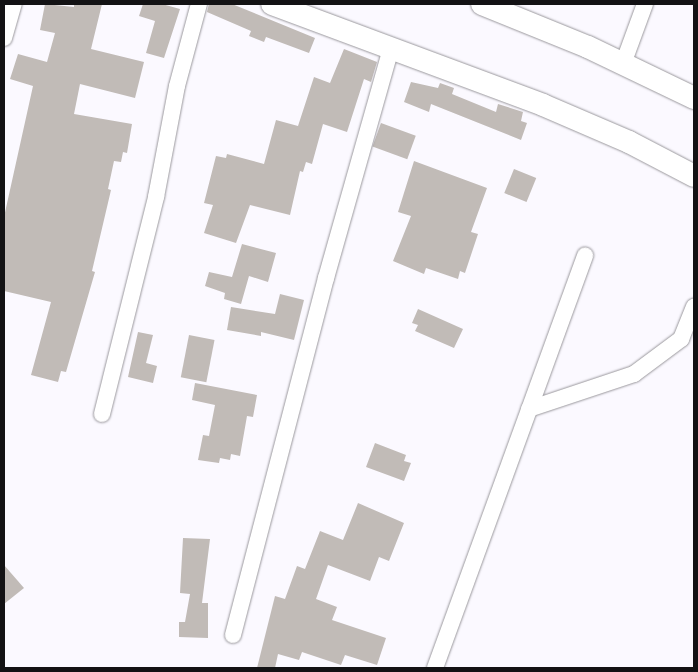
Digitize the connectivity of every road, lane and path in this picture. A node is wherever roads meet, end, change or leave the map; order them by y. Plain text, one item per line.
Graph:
1 (14, 4) edge
2 (199, 4) edge
3 (272, 4) edge
4 (482, 4) edge
5 (645, 4) edge
6 (4, 38) edge
7 (391, 48) junction
8 (623, 64) junction
9 (694, 98) edge
10 (694, 176) edge
11 (585, 255) dead end
12 (694, 306) edge
13 (529, 409) junction
14 (102, 414) dead end
15 (233, 635) dead end
16 (435, 668) edge

1 - 6 street
2 - 14 street
3 - 7 street
4 - 8 street
5 - 8 street
7 - 10 street
7 - 15 street
8 - 9 street
11 - 13 street
12 - 13 street
13 - 16 street

